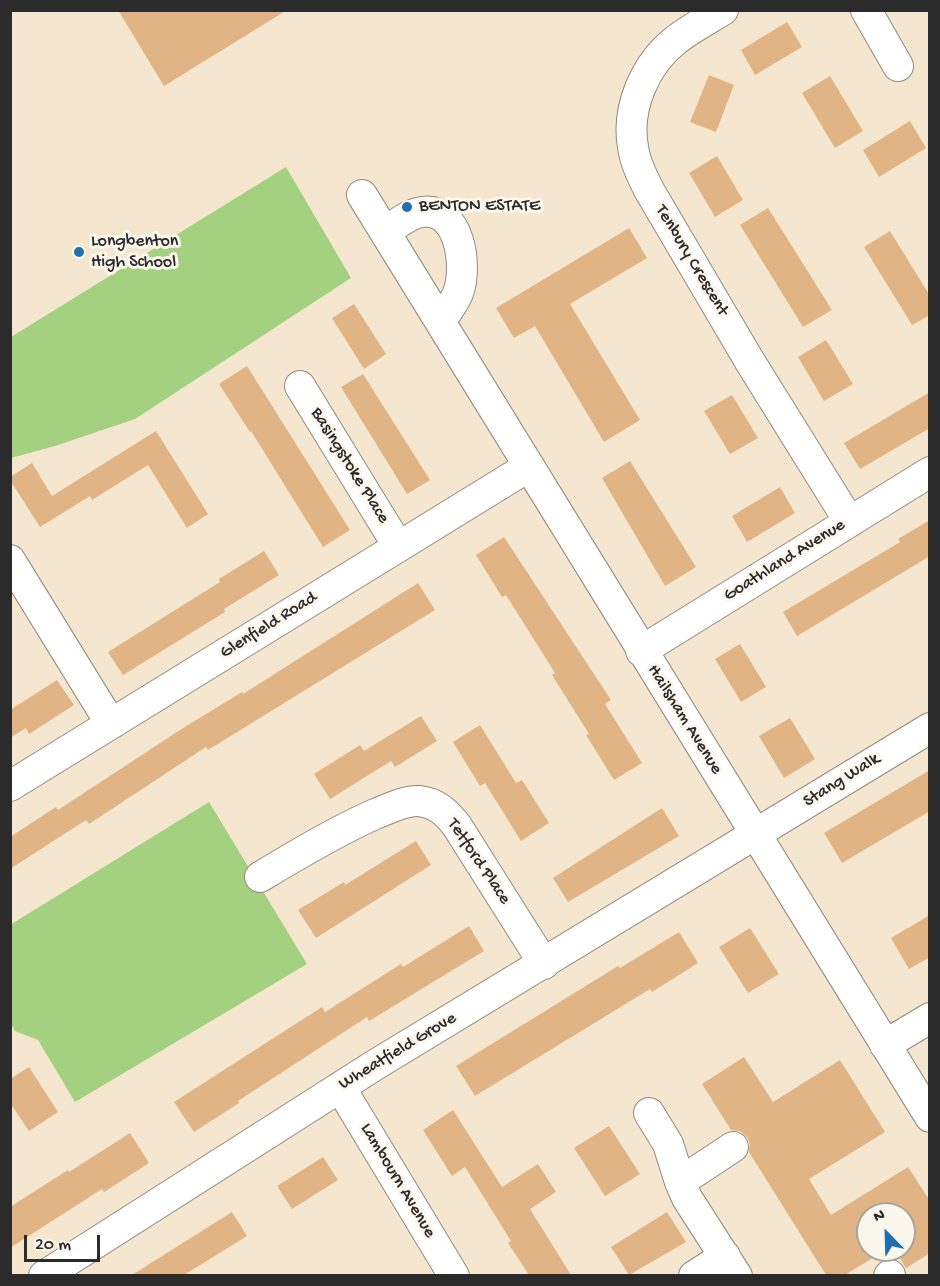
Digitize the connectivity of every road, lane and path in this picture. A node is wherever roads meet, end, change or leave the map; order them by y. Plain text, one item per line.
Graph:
1 (723, 10) edge
2 (866, 10) edge
3 (898, 66) dead end
4 (362, 195) dead end
5 (385, 232) junction
6 (441, 320) junction
7 (300, 386) dead end
8 (528, 467) junction
9 (930, 472) edge
10 (849, 521) junction
11 (398, 546) junction
12 (10, 560) edge
13 (641, 651) junction
14 (111, 724) junction
15 (930, 728) edge
16 (10, 786) edge
17 (755, 835) junction
18 (260, 877) dead end
19 (544, 964) junction
20 (930, 1018) edge
21 (885, 1045) junction
22 (340, 1088) junction
23 (649, 1113) dead end
24 (930, 1117) edge
25 (733, 1147) dead end
26 (680, 1182) junction
27 (731, 1266) edge
28 (44, 1275) edge
29 (454, 1275) edge
30 (694, 1275) edge

1 - 10 street, Tenbury Crescent
2 - 3 street
4 - 5 street, Hailsham Avenue
5 - 6 street, Hailsham Avenue
5 - 6 street
6 - 8 street, Hailsham Avenue
7 - 11 street, Basingstoke Place
8 - 11 street, Glenfield Road
8 - 13 street, Hailsham Avenue
9 - 10 street, Goathland Avenue
10 - 13 street, Goathland Avenue
11 - 14 street, Glenfield Road
12 - 14 street
13 - 17 street, Hailsham Avenue
14 - 16 street, Glenfield Road
15 - 17 street, Stang Walk
17 - 19 street, Wheatfield Grove
17 - 21 street, Hailsham Avenue
18 - 19 street, Tetford Place
19 - 22 street, Wheatfield Grove
20 - 21 street
21 - 24 street, Hailsham Avenue
22 - 28 street, Wheatfield Grove
22 - 29 street, Lambourn Avenue
23 - 26 street
25 - 26 street
26 - 27 street
27 - 30 street

